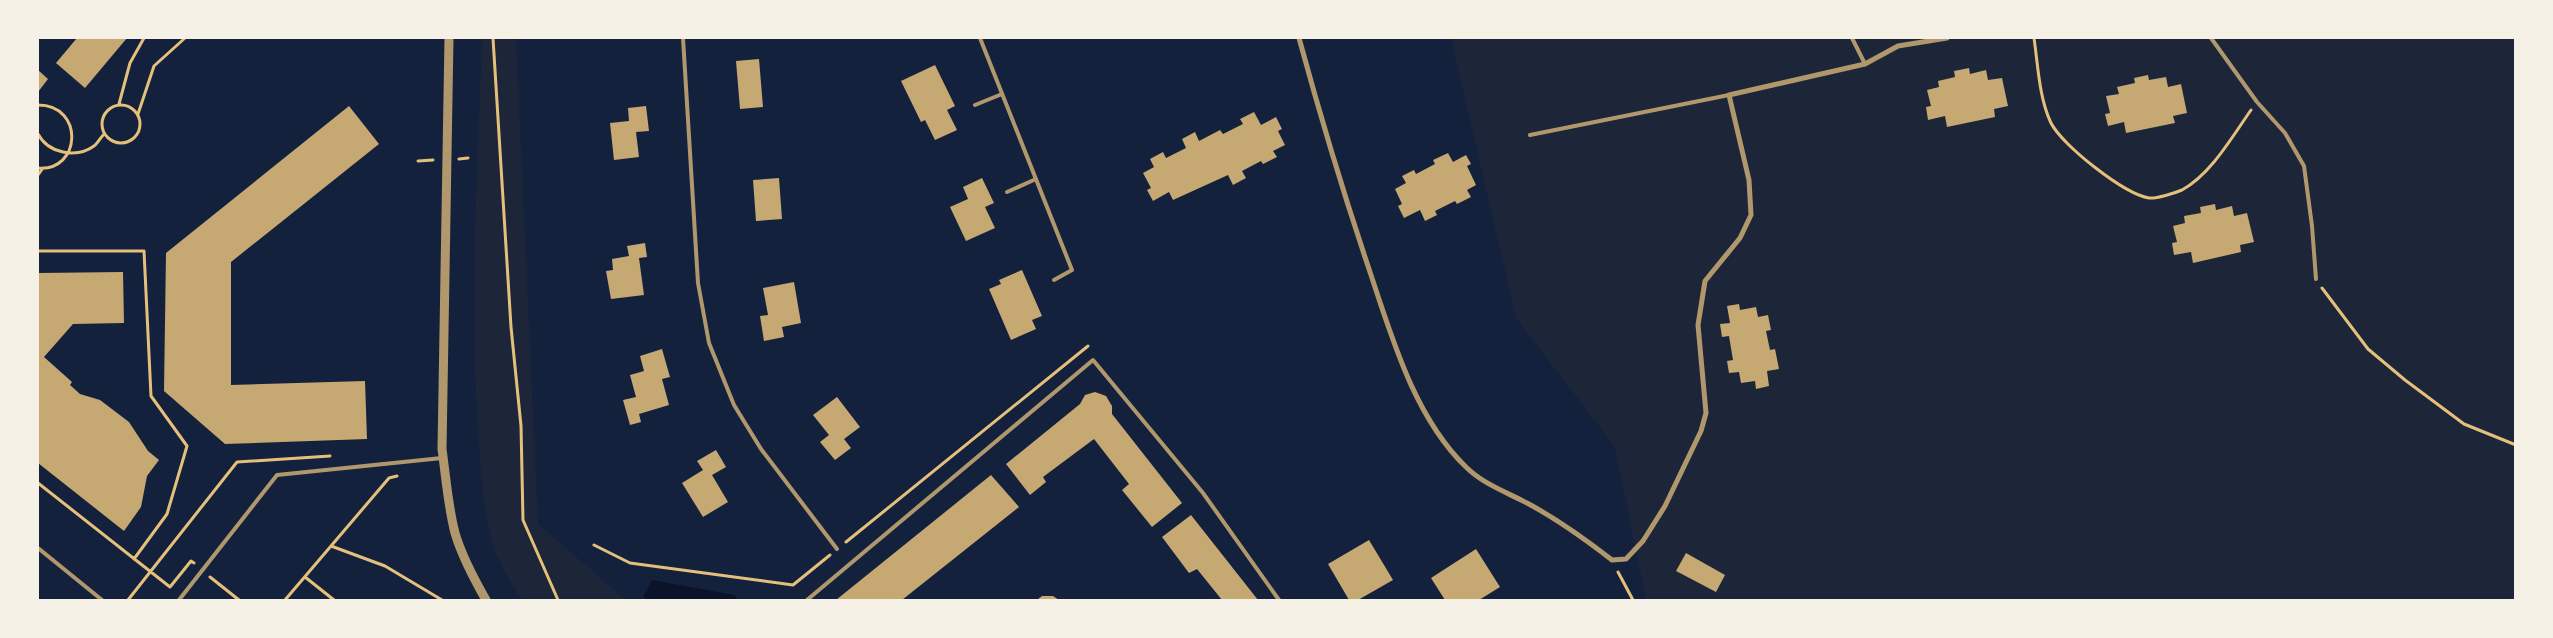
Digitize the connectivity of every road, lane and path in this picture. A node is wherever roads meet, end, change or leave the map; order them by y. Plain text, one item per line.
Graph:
1 (144, 38) edge
2 (185, 38) edge
3 (449, 38) edge
4 (493, 38) edge
5 (683, 38) edge
6 (980, 38) edge
7 (1299, 38) edge
8 (1852, 38) edge
9 (1947, 38) edge
10 (2034, 38) edge
11 (2211, 38) edge
12 (1865, 64) junction
13 (1002, 94) junction
14 (1729, 95) junction
15 (2257, 102) junction
16 (118, 104) junction
17 (38, 105) edge
18 (975, 105) dead end
19 (138, 114) junction
20 (38, 134) edge
21 (104, 134) junction
22 (1530, 135) dead end
23 (68, 154) junction
24 (38, 168) edge
25 (43, 168) junction
26 (38, 175) edge
27 (1036, 179) junction
28 (1007, 192) dead end
29 (38, 251) edge
30 (2316, 279) joint
31 (1054, 280) dead end
32 (1088, 346) dead end
33 (2516, 445) edge
34 (443, 458) junction
35 (405, 474) dead end
36 (38, 483) edge
37 (594, 545) dead end
38 (331, 546) junction
39 (38, 548) edge
40 (837, 549) junction
41 (134, 559) junction
42 (1612, 560) junction
43 (202, 570) junction
44 (305, 577) junction
45 (102, 600) edge
46 (179, 600) edge
47 (239, 600) edge
48 (285, 600) edge
49 (334, 600) edge
50 (442, 600) edge
51 (486, 600) edge
52 (558, 600) edge
53 (807, 600) edge
54 (1279, 600) edge
55 (1633, 600) edge

1 - 16 path
2 - 19 path
3 - 34 street
4 - 52 path
5 - 40 lane
6 - 13 lane
7 - 42 street
8 - 12 lane
9 - 12 street
10 - 15 path
11 - 15 lane
12 - 14 street
13 - 18 lane
13 - 27 lane
14 - 22 lane
14 - 42 street
15 - 30 lane
16 - 19 path
16 - 21 path
17 - 23 path
19 - 21 path
20 - 23 path
21 - 23 path
23 - 25 path
24 - 25 path
25 - 26 path
27 - 28 lane
27 - 31 lane
29 - 41 path
30 - 33 path
32 - 40 path
34 - 43 lane
34 - 51 street
35 - 38 path
36 - 41 path
37 - 40 path
38 - 44 path
38 - 50 path
39 - 45 lane
41 - 43 path
42 - 55 path
43 - 46 lane
43 - 47 path
44 - 48 path
44 - 49 path
53 - 54 lane

